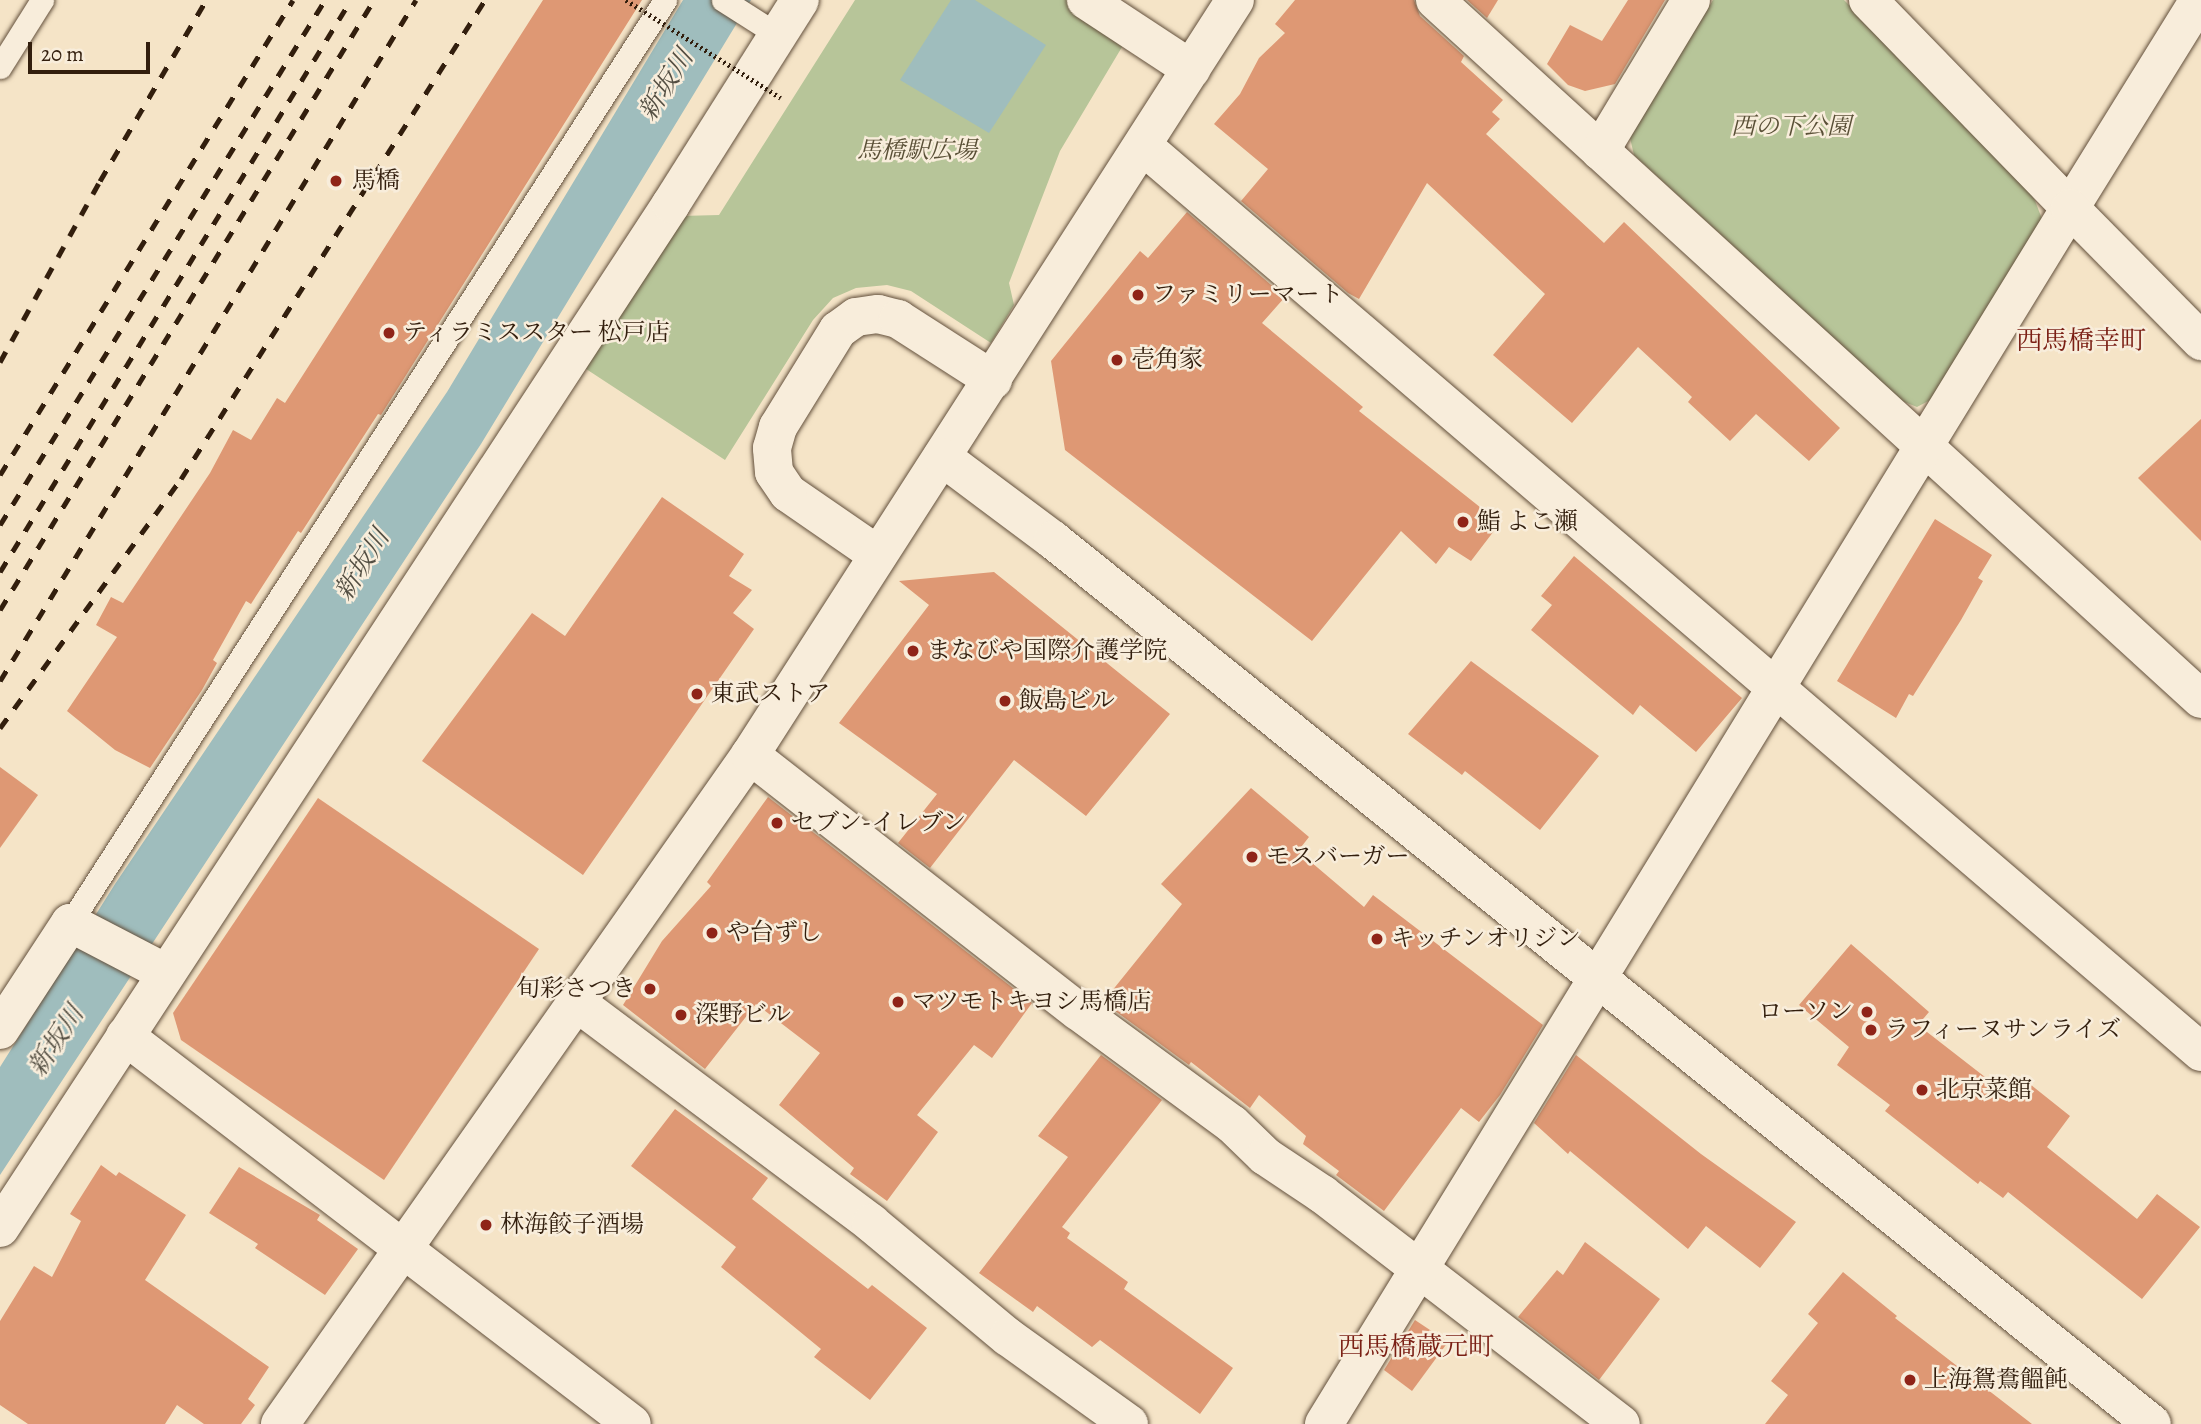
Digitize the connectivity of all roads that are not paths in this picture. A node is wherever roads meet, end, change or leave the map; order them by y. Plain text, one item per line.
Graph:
1 (42, 0) edge
2 (666, 0) edge
3 (723, 0) edge
4 (800, 0) edge
5 (1086, 0) edge
6 (1235, 0) edge
7 (1435, 0) edge
8 (1691, 0) edge
9 (1868, 0) edge
10 (2199, 0) edge
11 (778, 35) junction
12 (0, 66) edge
13 (1191, 69) junction
14 (1143, 146) junction
15 (1600, 151) junction
16 (2070, 208) junction
17 (2201, 341) edge
18 (993, 380) junction
19 (1924, 446) junction
20 (942, 457) junction
21 (878, 555) junction
22 (1775, 688) junction
23 (2201, 699) edge
24 (750, 755) junction
25 (70, 923) junction
26 (166, 972) junction
27 (1598, 976) junction
28 (576, 1002) junction
29 (0, 1030) edge
30 (125, 1036) junction
31 (2201, 1052) edge
32 (0, 1228) edge
33 (406, 1249) junction
34 (1419, 1267) junction
35 (280, 1424) edge
36 (632, 1424) edge
37 (1129, 1424) edge
38 (1324, 1424) edge
39 (1621, 1424) edge
40 (2152, 1424) edge

1 - 12 lane
2 - 25 lane
3 - 11 lane
4 - 11 street
5 - 13 street
6 - 13 street
7 - 15 street
8 - 15 street
9 - 16 street
10 - 16 street
11 - 26 street
13 - 14 street
14 - 18 street
14 - 22 street
15 - 19 street
16 - 17 street
16 - 19 street
18 - 20 street
18 - 21 street
19 - 22 street
19 - 23 street
20 - 21 street
20 - 27 street
21 - 24 street
22 - 27 street
22 - 31 street
24 - 28 street
24 - 34 street
25 - 26 street
25 - 29 street
26 - 30 street
27 - 34 street
27 - 40 street
28 - 33 street
28 - 37 street
30 - 32 street
30 - 33 street
33 - 35 street
33 - 36 street
34 - 38 street
34 - 39 street

